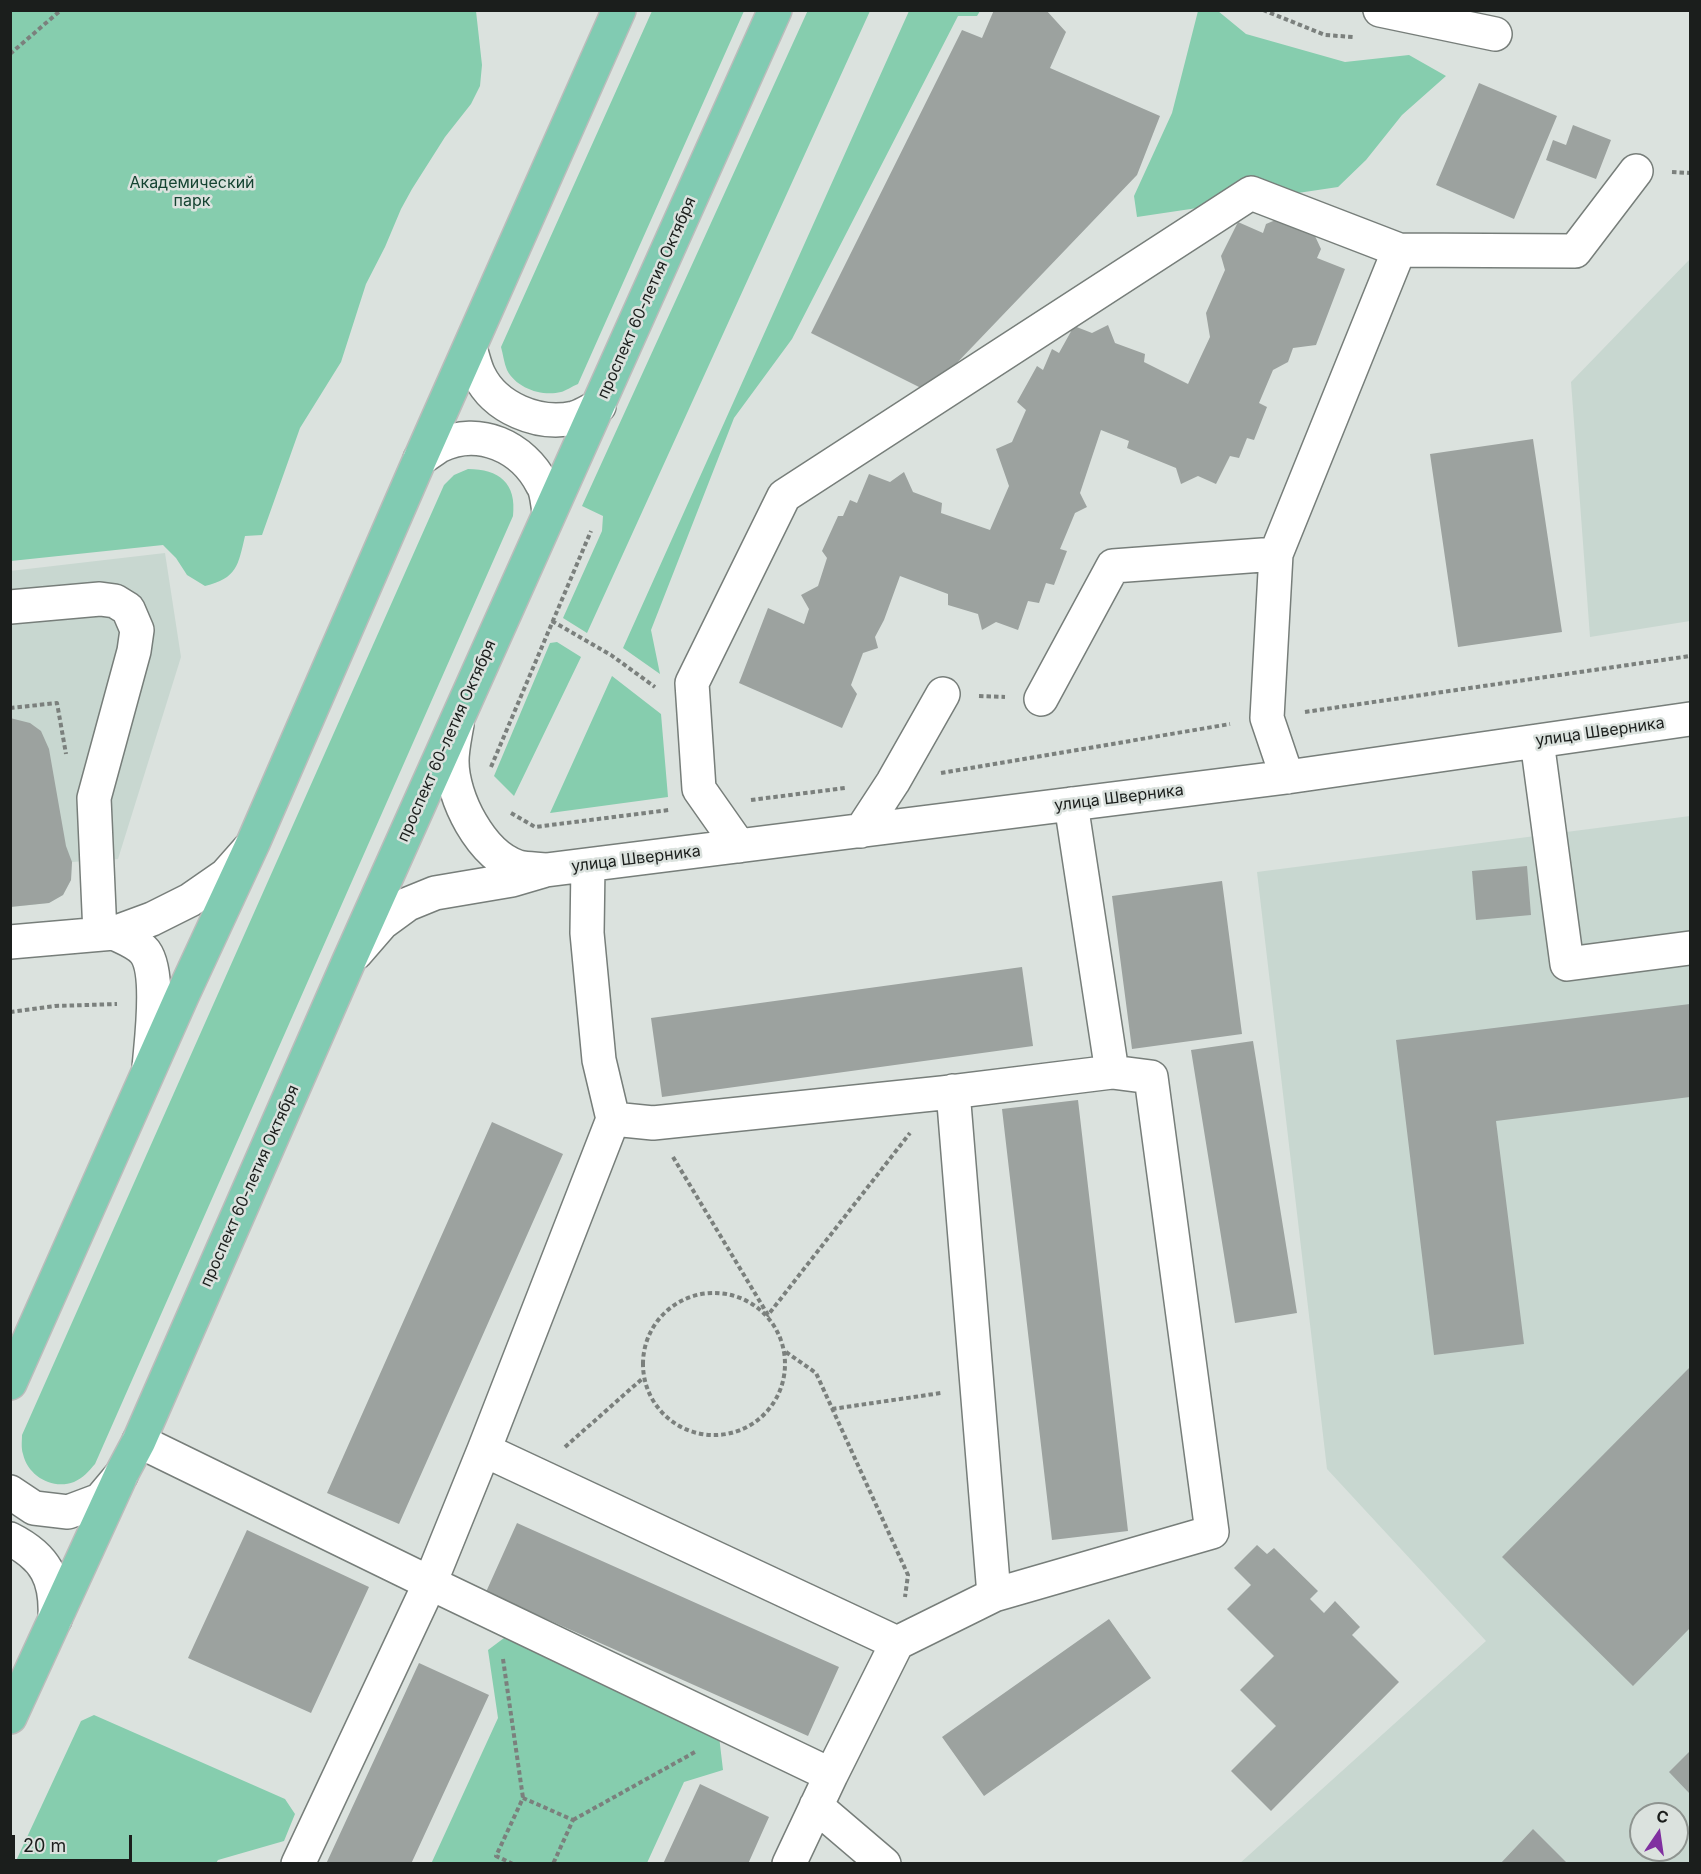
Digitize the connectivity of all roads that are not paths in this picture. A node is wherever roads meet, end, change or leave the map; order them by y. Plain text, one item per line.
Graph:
1 (619, 10) edge
2 (775, 10) edge
3 (1380, 10) edge
4 (1495, 34) dead end
5 (1636, 171) dead end
6 (1399, 250) junction
7 (470, 348) junction
8 (599, 406) junction
9 (420, 459) junction
10 (549, 511) junction
11 (1276, 554) junction
12 (10, 607) edge
13 (943, 694) road end
14 (1041, 699) road end
15 (458, 717) junction
16 (1690, 719) edge
17 (1537, 741) junction
18 (1287, 777) junction
19 (1071, 804) junction
20 (861, 831) junction
21 (253, 843) junction
22 (739, 846) junction
23 (588, 865) junction
24 (546, 870) junction
25 (107, 933) junction
26 (10, 942) edge
27 (1690, 948) edge
28 (349, 961) junction
29 (1112, 1072) junction
30 (148, 1076) junction
31 (948, 1092) junction
32 (613, 1119) junction
33 (10, 1383) edge
34 (139, 1441) junction
35 (484, 1450) junction
36 (122, 1473) junction
37 (10, 1492) edge
38 (10, 1539) edge
39 (430, 1583) junction
40 (994, 1595) junction
41 (55, 1619) junction
42 (897, 1643) junction
43 (10, 1718) edge
44 (831, 1775) junction
45 (816, 1806) junction
46 (298, 1863) edge
47 (789, 1863) edge
48 (884, 1863) edge

1 - 7 main road
2 - 8 main road, проспект 60-летия Октября
3 - 4 street
5 - 6 street
6 - 11 street
6 - 22 street
7 - 8 street
7 - 9 main road
8 - 10 main road, проспект 60-летия Октября
9 - 10 street
9 - 21 main road
10 - 15 main road, проспект 60-летия Октября
11 - 14 street
11 - 18 street
12 - 25 street
13 - 20 street
15 - 24 street, улица Шверника
15 - 28 main road, проспект 60-летия Октября
16 - 17 street, улица Шверника
17 - 18 street, улица Шверника
17 - 27 street
18 - 19 street, улица Шверника
19 - 20 street, улица Шверника
19 - 29 street
20 - 22 street, улица Шверника
21 - 25 street
21 - 30 main road
22 - 23 street, улица Шверника
23 - 24 street, улица Шверника
23 - 32 street
24 - 28 street, улица Шверника
25 - 26 street
25 - 30 street
28 - 34 main road, проспект 60-летия Октября
29 - 31 street
29 - 40 street
30 - 33 main road
31 - 32 street
31 - 40 street
32 - 35 street
34 - 36 main road, проспект 60-летия Октября
34 - 39 street
35 - 39 street
35 - 42 street
36 - 37 street, проспект 60-летия Октября
36 - 41 main road, проспект 60-летия Октября
38 - 41 street, проспект 60-летия Октября
39 - 44 street
39 - 46 street
40 - 42 street
41 - 43 main road, проспект 60-летия Октября
42 - 44 street
44 - 45 street
45 - 47 street
45 - 48 street

